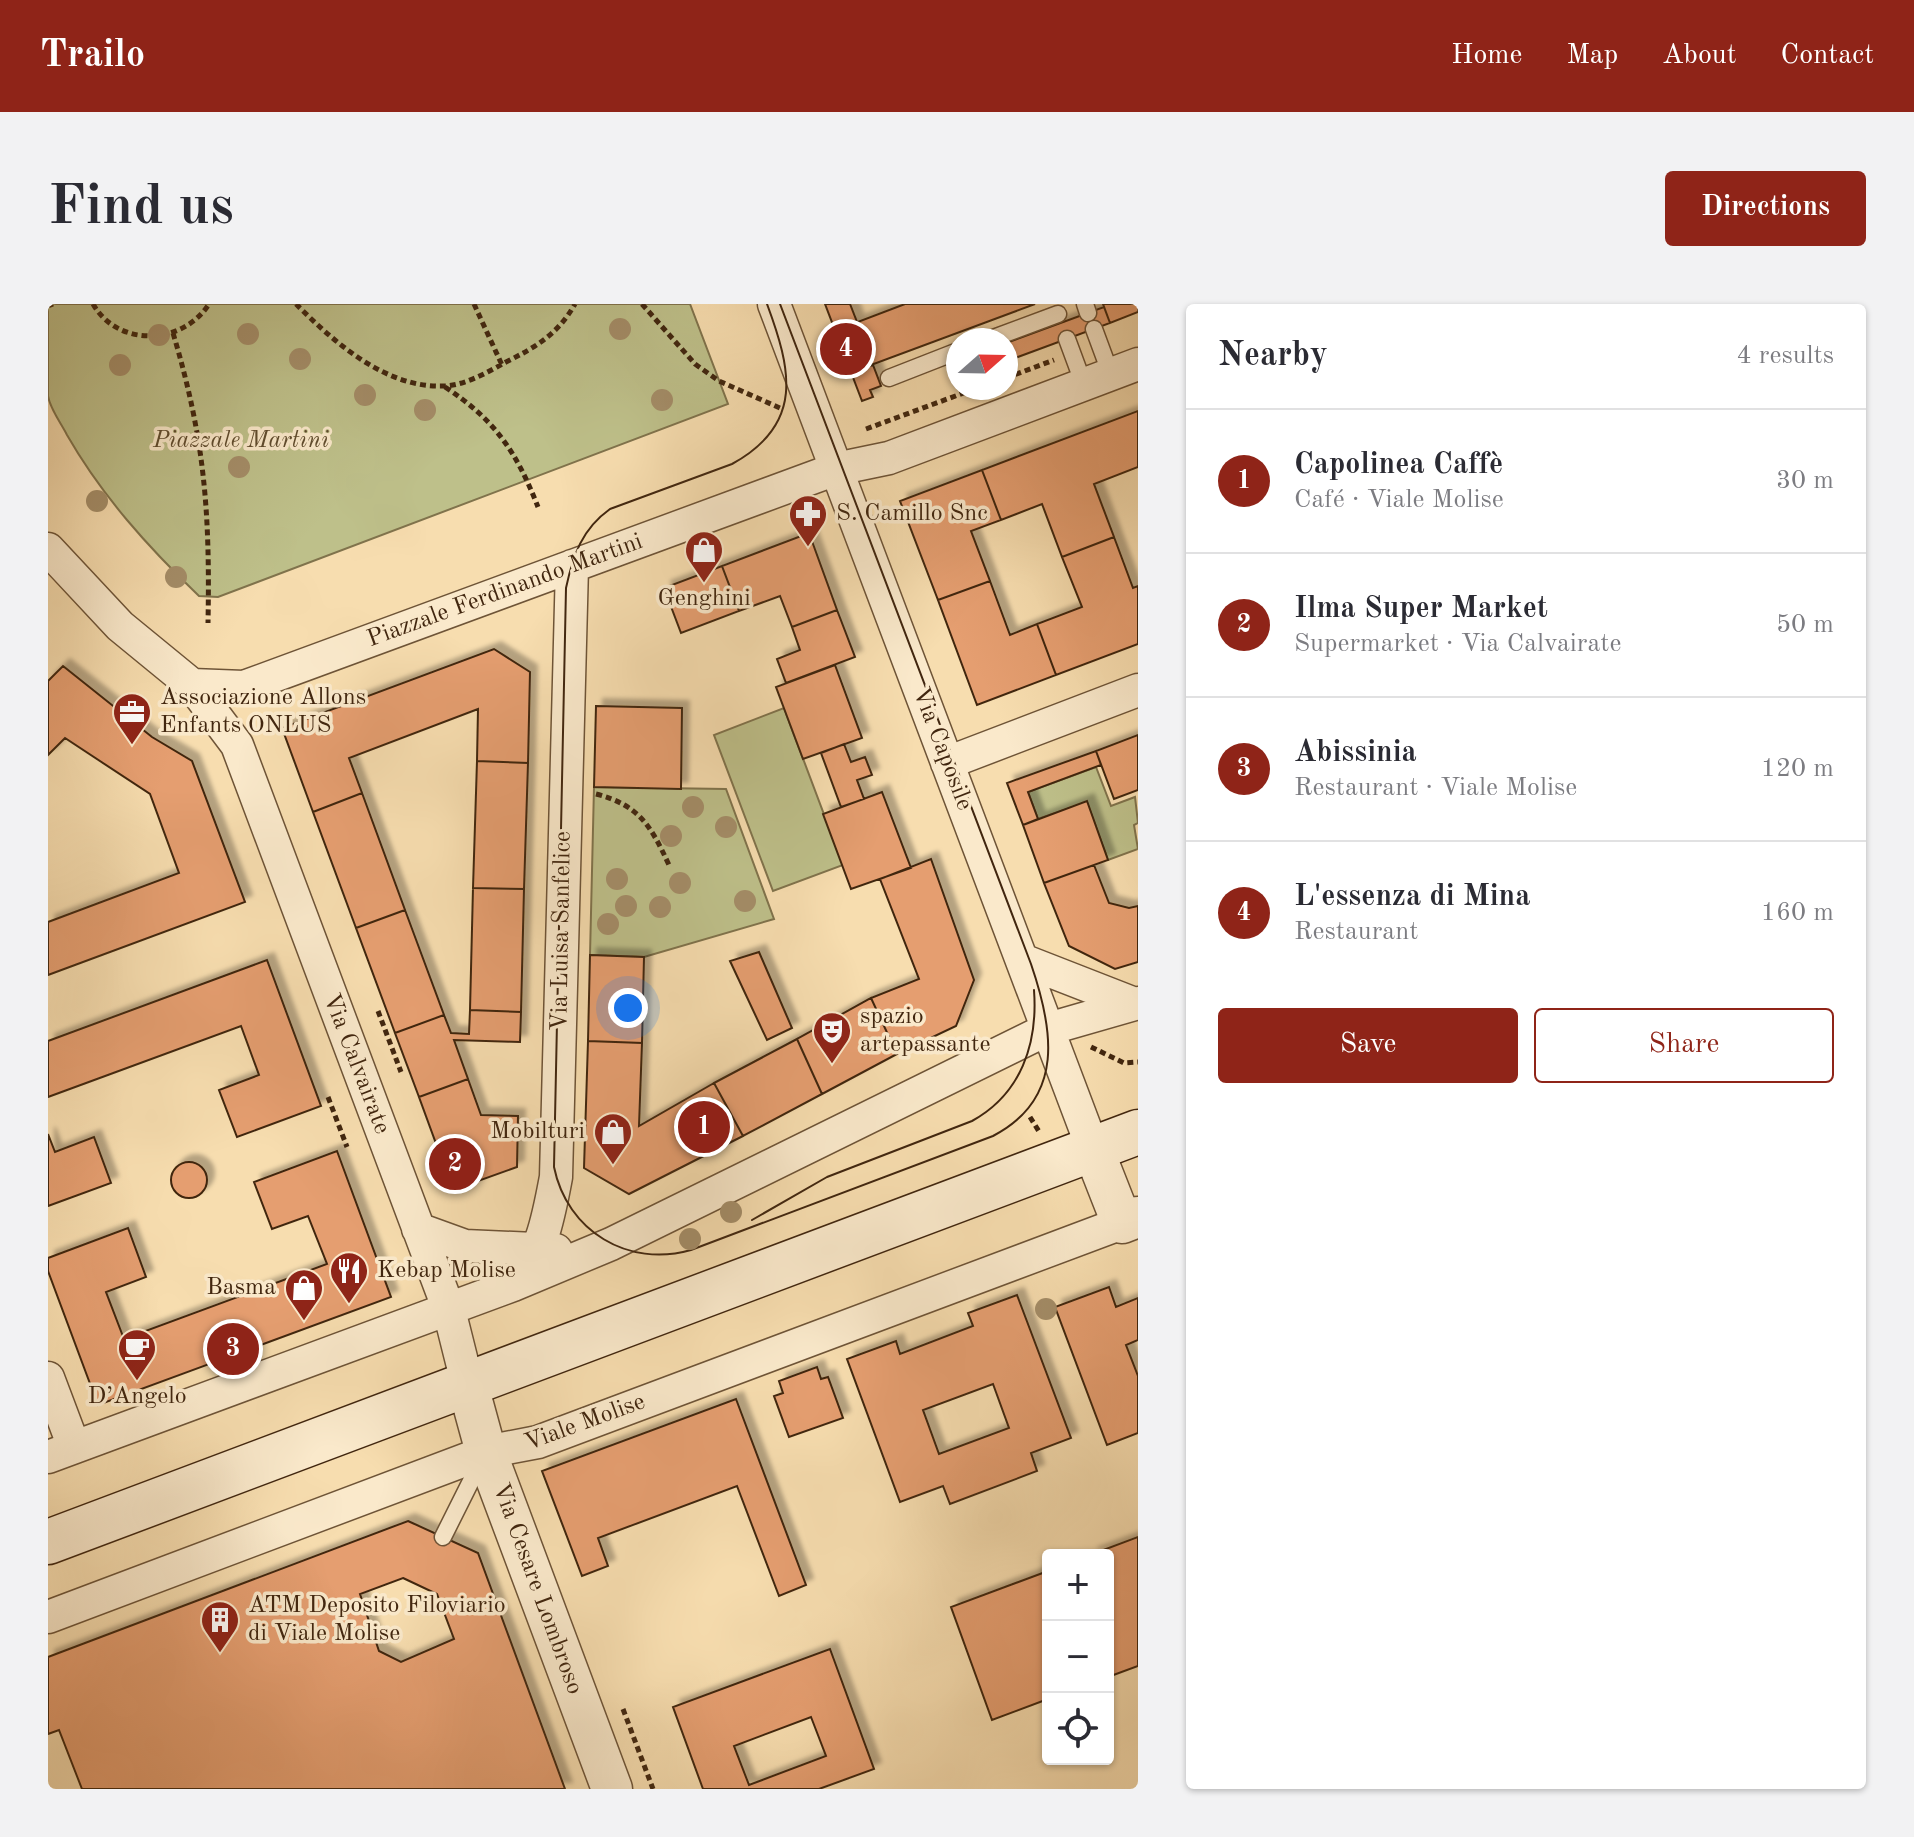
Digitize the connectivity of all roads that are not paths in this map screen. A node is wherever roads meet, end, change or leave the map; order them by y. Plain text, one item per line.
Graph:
1 (774, 304) edge
2 (1058, 314) edge
3 (1089, 315) edge
4 (1018, 329) edge
5 (1067, 339) dead end
6 (946, 356) edge
7 (1111, 375) edge
8 (889, 378) dead end
9 (836, 469) junction
10 (48, 549) edge
11 (572, 566) junction
12 (192, 685) junction
13 (244, 687) junction
14 (1138, 690) edge
15 (237, 745) junction
16 (947, 763) junction
17 (1022, 960) junction
18 (1137, 1004) edge
19 (1048, 1029) junction
20 (1138, 1132) edge
21 (1093, 1149) junction
22 (1130, 1220) edge
23 (418, 1229) junction
24 (611, 1244) junction
25 (537, 1249) junction
26 (513, 1285) junction
27 (449, 1310) junction
28 (48, 1378) edge
29 (468, 1386) junction
30 (61, 1452) edge
31 (486, 1452) junction
32 (443, 1537) dead end
33 (48, 1542) edge
34 (48, 1617) edge
35 (612, 1789) edge

1 - 9 street
2 - 4 lane
3 - 7 lane
5 - 7 lane
6 - 8 lane
7 - 9 street, Piazzale Ferdinando Martini
9 - 11 street, Piazzale Ferdinando Martini
9 - 16 street, Via Caposile
10 - 12 street
11 - 13 street, Piazzale Ferdinando Martini
11 - 25 street, Via Luisa Sanfelice
12 - 13 street, Piazzale Ferdinando Martini
12 - 15 street, Via Calvairate
13 - 15 street, Via Calvairate
14 - 16 street
15 - 23 street, Via Calvairate
16 - 17 street, Via Caposile
17 - 18 street
17 - 19 street, Via Caposile
18 - 19 street
19 - 21 street, Viale Molise
19 - 24 street
20 - 21 main road
21 - 22 street, Viale Molise
21 - 29 main road
22 - 31 street, Viale Molise
23 - 25 street
23 - 27 street, Via Calvairate
24 - 25 street
24 - 26 street
25 - 26 street, Via Luisa Sanfelice
26 - 27 street
27 - 29 street, Via Calvairate
27 - 30 street
28 - 30 street
29 - 31 street, Via Cesare Lombroso
29 - 33 main road
31 - 32 lane
31 - 34 street, Viale Molise
31 - 35 street, Via Cesare Lombroso

